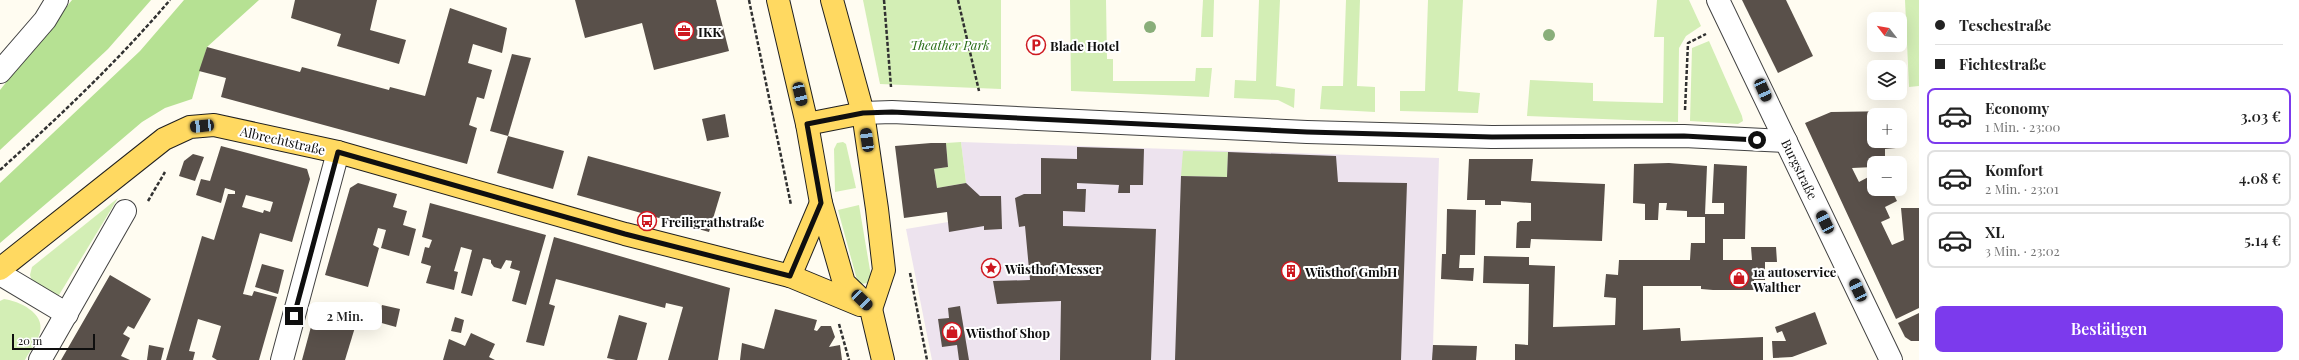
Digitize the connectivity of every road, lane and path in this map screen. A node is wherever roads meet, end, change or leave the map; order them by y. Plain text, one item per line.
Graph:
1 (57, 0) edge
2 (170, 0) edge
3 (749, 0) edge
4 (778, 0) edge
5 (832, 0) edge
6 (884, 0) edge
7 (958, 0) edge
8 (1718, 0) edge
9 (1729, 22) junction
10 (0, 72) edge
11 (979, 89) dead end
12 (892, 112) junction
13 (863, 113) junction
14 (807, 124) junction
15 (1684, 136) junction
16 (1786, 141) junction
17 (338, 152) junction
18 (169, 165) dead end
19 (0, 170) edge
20 (821, 203) junction
21 (135, 208) joint
22 (792, 210) dead end
23 (0, 269) edge
24 (0, 274) edge
25 (790, 276) junction
26 (871, 309) junction
27 (67, 314) junction
28 (40, 360) edge
29 (282, 360) edge
30 (883, 360) edge
31 (1891, 360) edge

1 - 10 street
2 - 19 path
3 - 22 path
4 - 14 main road
5 - 13 main road
6 - 12 path
7 - 11 path
8 - 9 street, Burgstraße
9 - 15 path
9 - 16 street, Burgstraße
12 - 13 street
12 - 15 street
13 - 14 main road
13 - 26 main road
14 - 20 main road
15 - 16 street
16 - 31 street, Burgstraße
17 - 23 main road, Albrechtstraße
17 - 25 main road, Albrechtstraße
17 - 29 street
18 - 21 path
20 - 25 main road
20 - 26 main road
21 - 27 street
24 - 27 street
25 - 26 main road, Albrechtstraße
26 - 30 main road
27 - 28 street

